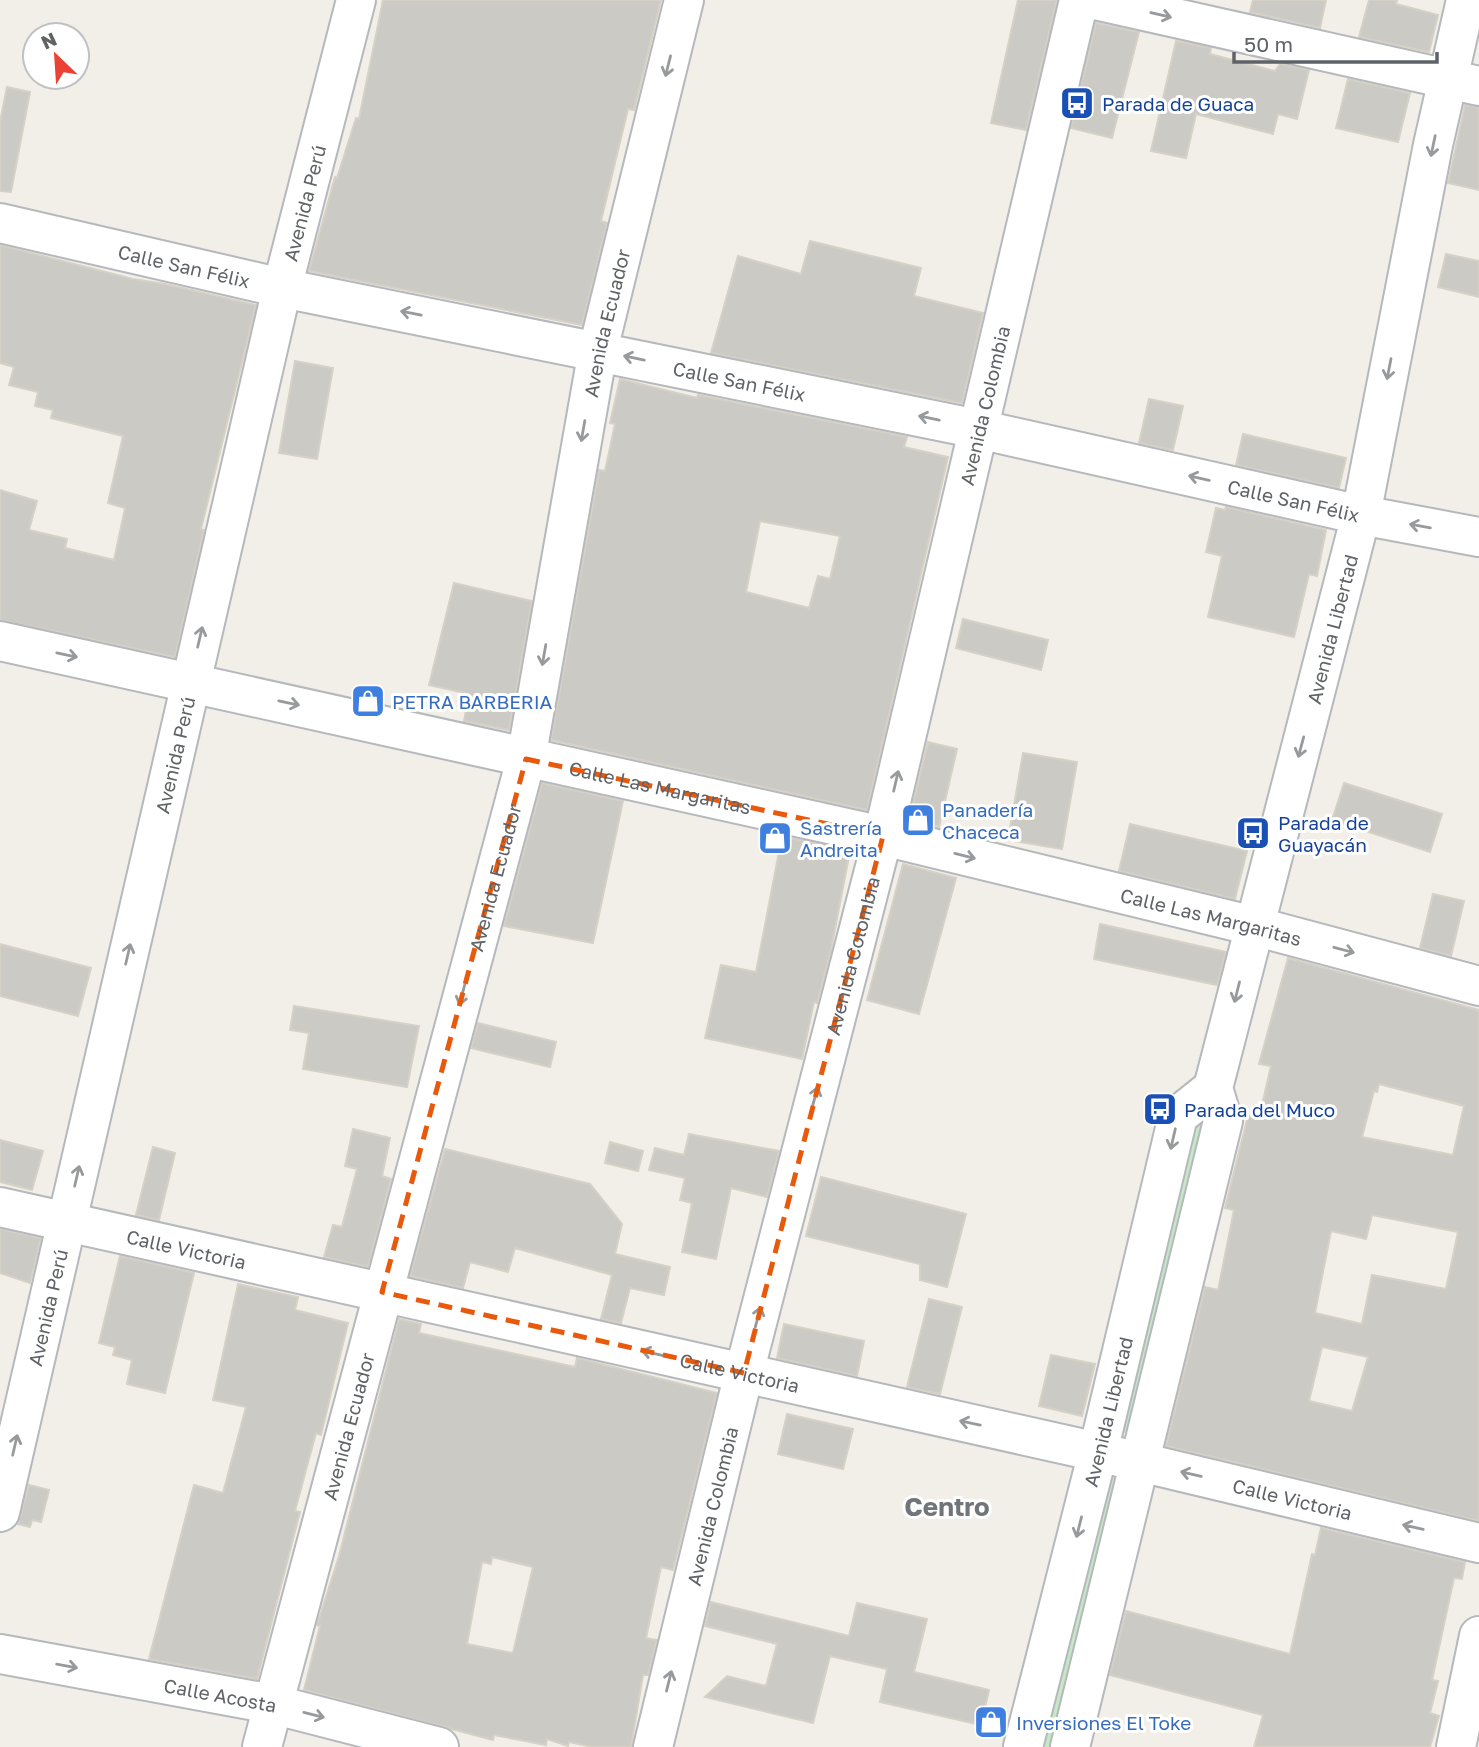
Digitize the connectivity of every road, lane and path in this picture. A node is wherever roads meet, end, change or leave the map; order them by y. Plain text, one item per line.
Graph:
1 (356, 0) edge
2 (684, 0) edge
3 (1079, 0) edge
4 (1095, 0) edge
5 (1466, 0) edge
6 (1463, 82) edge
7 (0, 223) edge
8 (282, 288) junction
9 (598, 350) junction
10 (978, 429) junction
11 (1361, 515) junction
12 (1479, 537) edge
13 (0, 641) edge
14 (190, 682) junction
15 (526, 759) junction
16 (883, 836) junction
17 (1254, 926) junction
18 (1479, 986) edge
19 (1213, 1088) junction
20 (0, 1207) edge
21 (66, 1222) junction
22 (382, 1292) junction
23 (744, 1373) junction
24 (1098, 1452) junction
25 (1138, 1462) junction
26 (0, 1512) edge
27 (1479, 1543) edge
28 (1479, 1636) edge
29 (0, 1654) edge
30 (272, 1705) junction
31 (262, 1747) edge
32 (439, 1747) edge
33 (653, 1747) edge
34 (1023, 1747) edge
35 (1070, 1747) edge
36 (1456, 1747) edge

1 - 8 street, Avenida Perú
2 -> 9 street, Avenida Ecuador
3 - 10 street, Avenida Colombia
4 -> 6 street
5 - 6 street, Avenida Libertad
6 -> 11 street, Avenida Libertad
7 - 8 street, Calle San Félix
9 -> 8 street, Calle San Félix
14 -> 8 street, Avenida Perú
10 -> 9 street, Calle San Félix
9 -> 15 street, Avenida Ecuador
11 -> 10 street, Calle San Félix
16 -> 10 street, Avenida Colombia
12 -> 11 street, Calle San Félix
11 -> 17 street, Avenida Libertad
13 -> 14 street, Calle Las Margaritas
14 -> 15 street, Calle Las Margaritas
21 -> 14 street, Avenida Perú
15 - 16 street, Calle Las Margaritas
15 -> 22 street, Avenida Ecuador
16 -> 17 street, Calle Las Margaritas
23 -> 16 street, Avenida Colombia
17 -> 18 street, Calle Las Margaritas
17 -> 19 street, Avenida Libertad
19 -> 24 street, Avenida Libertad
19 - 25 street
20 - 21 street, Calle Victoria
21 - 22 street, Calle Victoria
26 -> 21 street, Avenida Perú
23 -> 22 street, Calle Victoria
22 - 30 street, Avenida Ecuador
24 -> 23 street, Calle Victoria
33 -> 23 street, Avenida Colombia
24 - 25 street, Calle Victoria
24 -> 34 street, Avenida Libertad
27 -> 25 street, Calle Victoria
25 - 35 street
28 - 36 street
29 -> 30 street, Calle Acosta
30 - 31 street, Avenida Ecuador
30 -> 32 street, Calle Acosta

